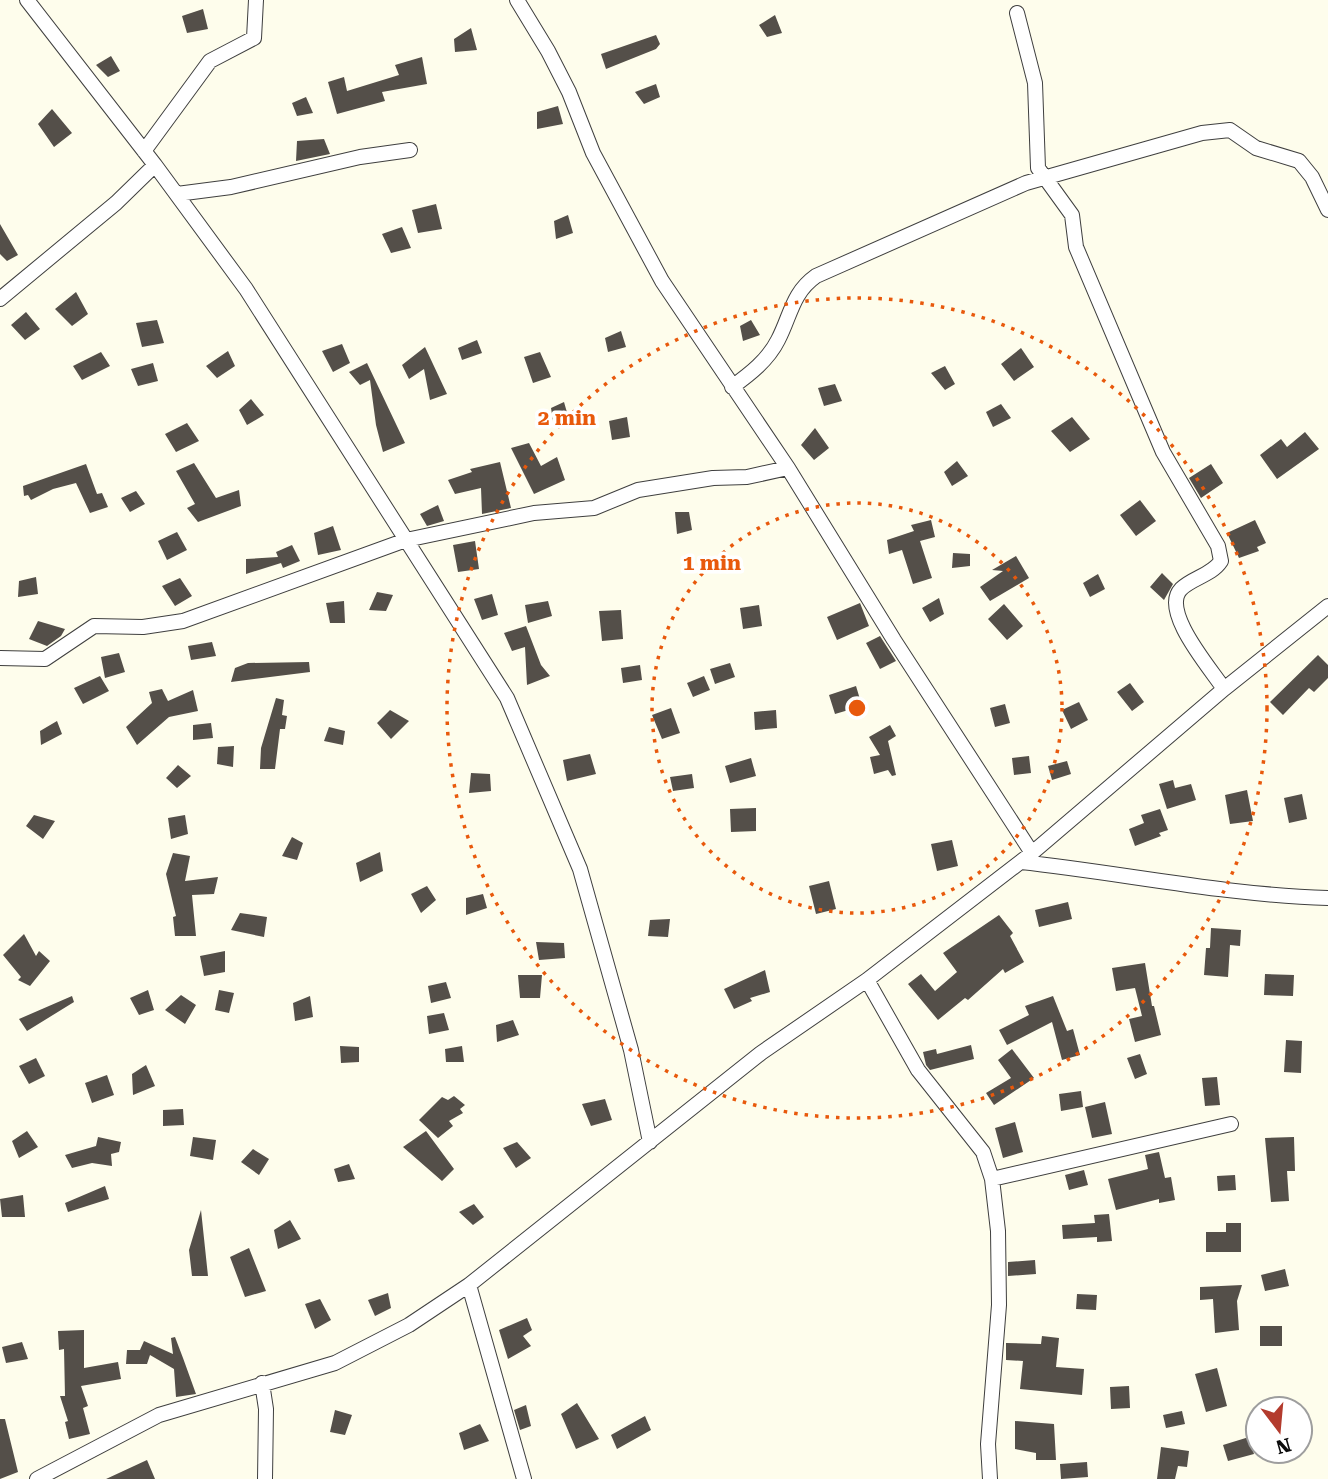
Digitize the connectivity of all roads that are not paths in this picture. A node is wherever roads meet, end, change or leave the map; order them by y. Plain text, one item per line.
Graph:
1 (27, 0) edge
2 (257, 0) edge
3 (517, 0) edge
4 (1017, 13) dead end
5 (410, 150) dead end
6 (144, 151) junction
7 (155, 165) junction
8 (1046, 177) junction
9 (177, 194) junction
10 (1328, 209) edge
11 (0, 299) edge
12 (732, 387) junction
13 (788, 468) junction
14 (407, 541) junction
15 (1328, 606) edge
16 (0, 658) edge
17 (1224, 689) junction
18 (1027, 857) junction
19 (1327, 898) edge
20 (867, 980) junction
21 (1231, 1124) dead end
22 (650, 1142) junction
23 (992, 1179) junction
24 (469, 1285) junction
25 (262, 1382) junction
26 (37, 1479) edge
27 (265, 1479) edge
28 (524, 1479) edge
29 (990, 1479) edge

1 - 6 street
2 - 6 street
3 - 12 street
4 - 8 street
5 - 9 street
6 - 7 street
7 - 9 street
7 - 11 street
8 - 10 street
8 - 12 street
8 - 17 street
9 - 14 street
12 - 13 street
13 - 14 street
13 - 18 street
14 - 16 street
14 - 22 street
15 - 17 street
17 - 18 street
18 - 19 street
18 - 20 street
20 - 22 street
20 - 23 street
21 - 23 street
22 - 24 street
23 - 29 street
24 - 25 street
24 - 28 street
25 - 26 street
25 - 27 street

